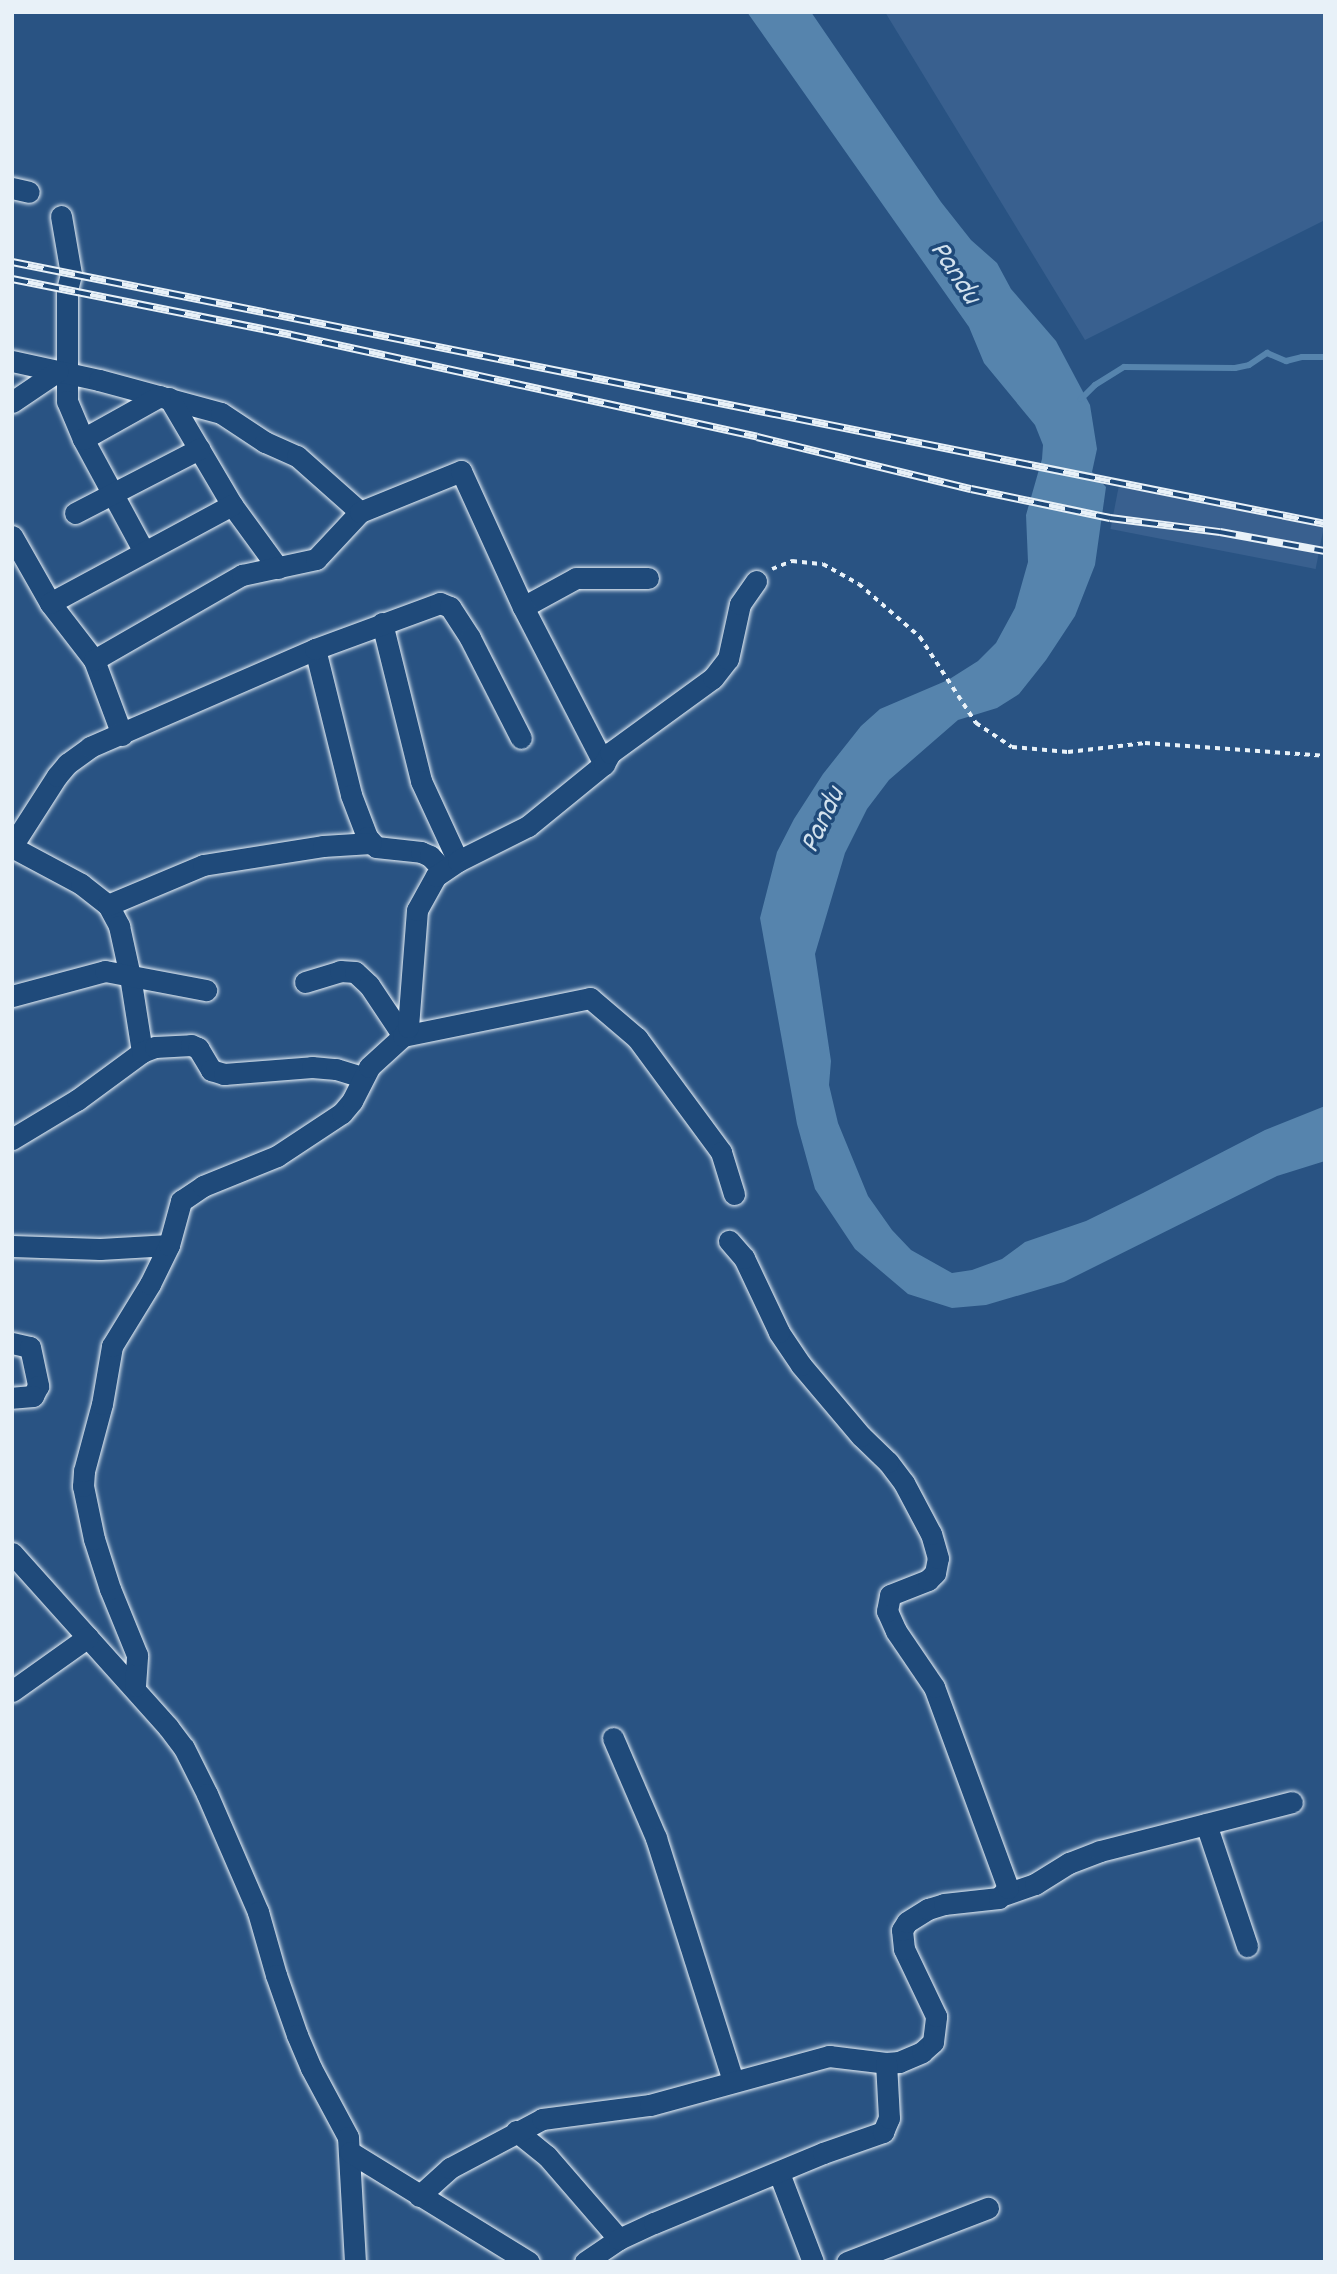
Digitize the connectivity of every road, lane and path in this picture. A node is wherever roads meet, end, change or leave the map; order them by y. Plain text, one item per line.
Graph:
1 (61, 216) dead end
2 (12, 361) edge
3 (63, 373) junction
4 (164, 397) junction
5 (12, 402) edge
6 (83, 439) junction
7 (199, 449) junction
8 (111, 494) junction
9 (232, 505) junction
10 (360, 512) junction
11 (75, 513) dead end
12 (12, 536) edge
13 (144, 552) junction
14 (278, 568) junction
15 (648, 578) dead end
16 (757, 581) joint
17 (50, 603) junction
18 (523, 607) junction
19 (382, 623) junction
20 (315, 649) junction
21 (94, 660) junction
22 (122, 735) junction
23 (521, 738) dead end
24 (1325, 756) edge
25 (604, 764) junction
26 (370, 843) junction
27 (12, 846) edge
28 (450, 865) junction
29 (108, 905) junction
30 (130, 976) junction
31 (305, 982) dead end
32 (206, 990) dead end
33 (12, 996) edge
34 (403, 1036) junction
35 (142, 1052) junction
36 (363, 1077) junction
37 (12, 1139) edge
38 (734, 1195) dead end
39 (729, 1241) dead end
40 (169, 1245) junction
41 (12, 1247) edge
42 (12, 1343) edge
43 (12, 1398) edge
44 (12, 1553) edge
45 (88, 1637) junction
46 (135, 1686) junction
47 (12, 1691) edge
48 (613, 1738) dead end
49 (1292, 1802) dead end
50 (1206, 1824) junction
51 (1006, 1894) junction
52 (1247, 1946) dead end
53 (886, 2063) junction
54 (733, 2081) junction
55 (516, 2131) junction
56 (350, 2152) junction
57 (779, 2173) junction
58 (419, 2196) junction
59 (988, 2208) dead end
60 (619, 2239) junction
61 (355, 2262) edge
62 (529, 2262) edge
63 (585, 2262) edge
64 (813, 2262) edge
65 (847, 2262) edge

1 - 3 street
2 - 3 street
3 - 4 street
3 - 5 street
3 - 6 street
4 - 6 street
4 - 7 street
4 - 10 street
6 - 8 street
7 - 8 street
7 - 9 street
8 - 11 street
8 - 13 street
9 - 13 street
9 - 14 street
10 - 14 street
10 - 18 street
12 - 17 street
13 - 17 street
14 - 21 street
15 - 18 street
16 - 24 path
16 - 25 street
17 - 21 street
18 - 25 street
19 - 20 street
19 - 23 street
19 - 28 street
20 - 22 street
20 - 26 street
21 - 22 street
22 - 27 street
25 - 28 street
26 - 28 street
26 - 29 street
27 - 29 street
28 - 34 street
29 - 30 street
30 - 32 street
30 - 33 street
30 - 35 street
31 - 34 street
34 - 36 street
34 - 38 street
35 - 36 street
35 - 37 street
36 - 40 street
39 - 51 street
40 - 41 street
40 - 46 street
42 - 43 street
44 - 45 street
45 - 46 street
45 - 47 street
46 - 56 street
48 - 54 street
49 - 50 street
50 - 51 street
50 - 52 street
51 - 53 street
53 - 54 street
53 - 57 street
54 - 55 street
55 - 58 street
55 - 60 street
56 - 58 street
56 - 61 street
57 - 60 street
57 - 64 street
58 - 62 street
59 - 65 street
60 - 63 street

